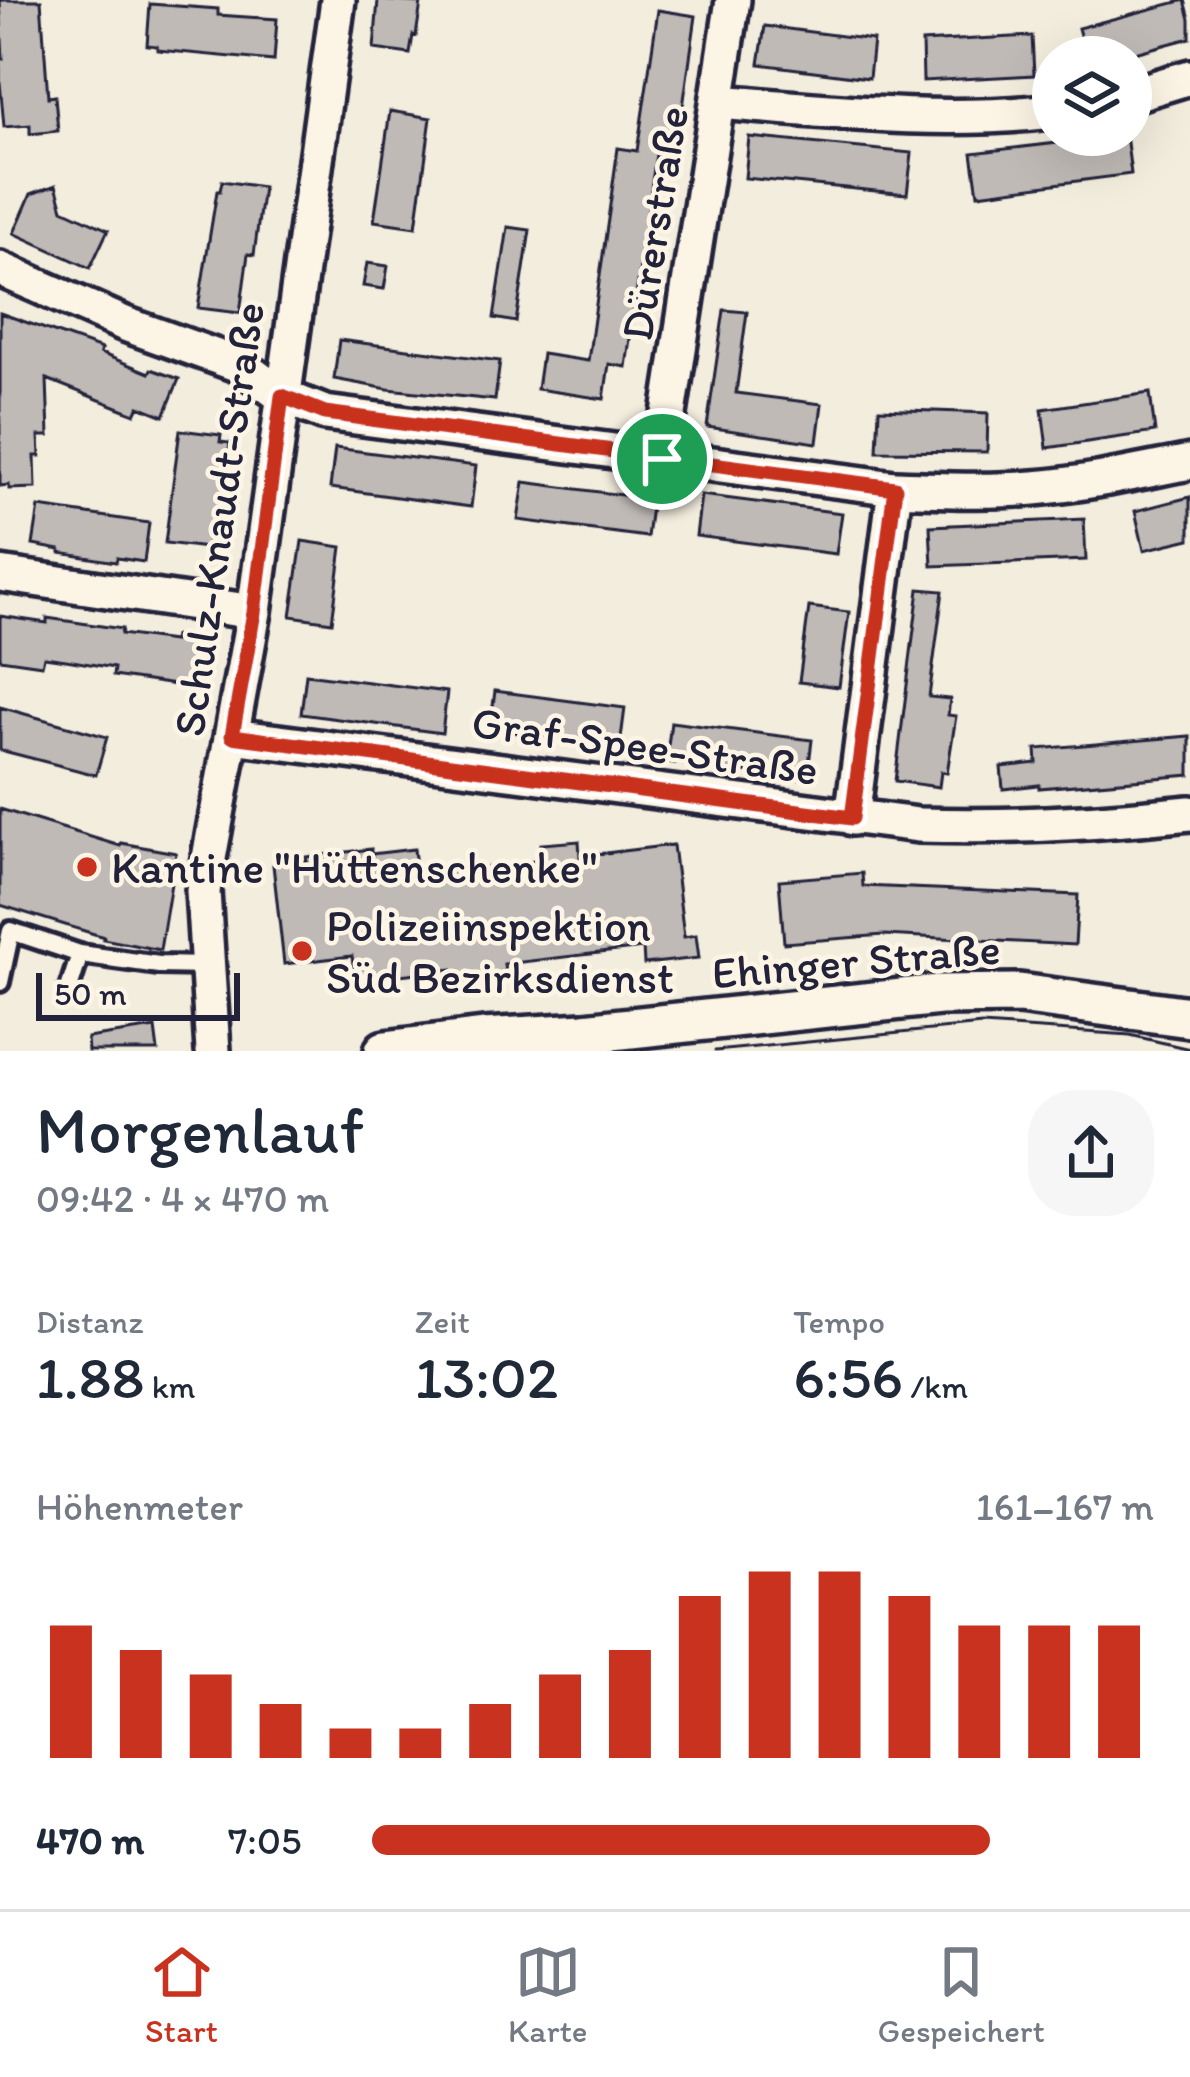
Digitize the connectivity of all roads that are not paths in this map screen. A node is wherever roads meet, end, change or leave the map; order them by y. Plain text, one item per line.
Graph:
1 (338, 0) edge
2 (733, 0) edge
3 (1190, 77) edge
4 (1152, 89) edge
5 (718, 102) junction
6 (1032, 114) edge
7 (0, 269) edge
8 (282, 396) junction
9 (662, 459) junction
10 (1190, 462) edge
11 (895, 488) junction
12 (0, 574) edge
13 (254, 612) junction
14 (232, 736) junction
15 (1190, 813) edge
16 (852, 818) junction
17 (80, 954) junction
18 (208, 966) junction
19 (0, 982) edge
20 (67, 995) dead end
21 (1190, 1017) edge
22 (213, 1051) edge
23 (385, 1051) edge

1 - 8 street, Schulz-Knaudt-Straße
2 - 5 street, Dürerstraße
3 - 4 street
5 - 6 street
5 - 9 street, Dürerstraße
7 - 8 street
8 - 9 street
8 - 13 street, Schulz-Knaudt-Straße
9 - 11 street
10 - 11 street
11 - 16 street
12 - 13 street
13 - 14 street, Schulz-Knaudt-Straße
14 - 16 street, Graf-Spee-Straße
14 - 18 street, Schulz-Knaudt-Straße
15 - 16 street, Graf-Spee-Straße
17 - 18 lane
17 - 19 lane
17 - 20 lane
18 - 22 street, Schulz-Knaudt-Straße
21 - 23 street, Ehinger Straße

